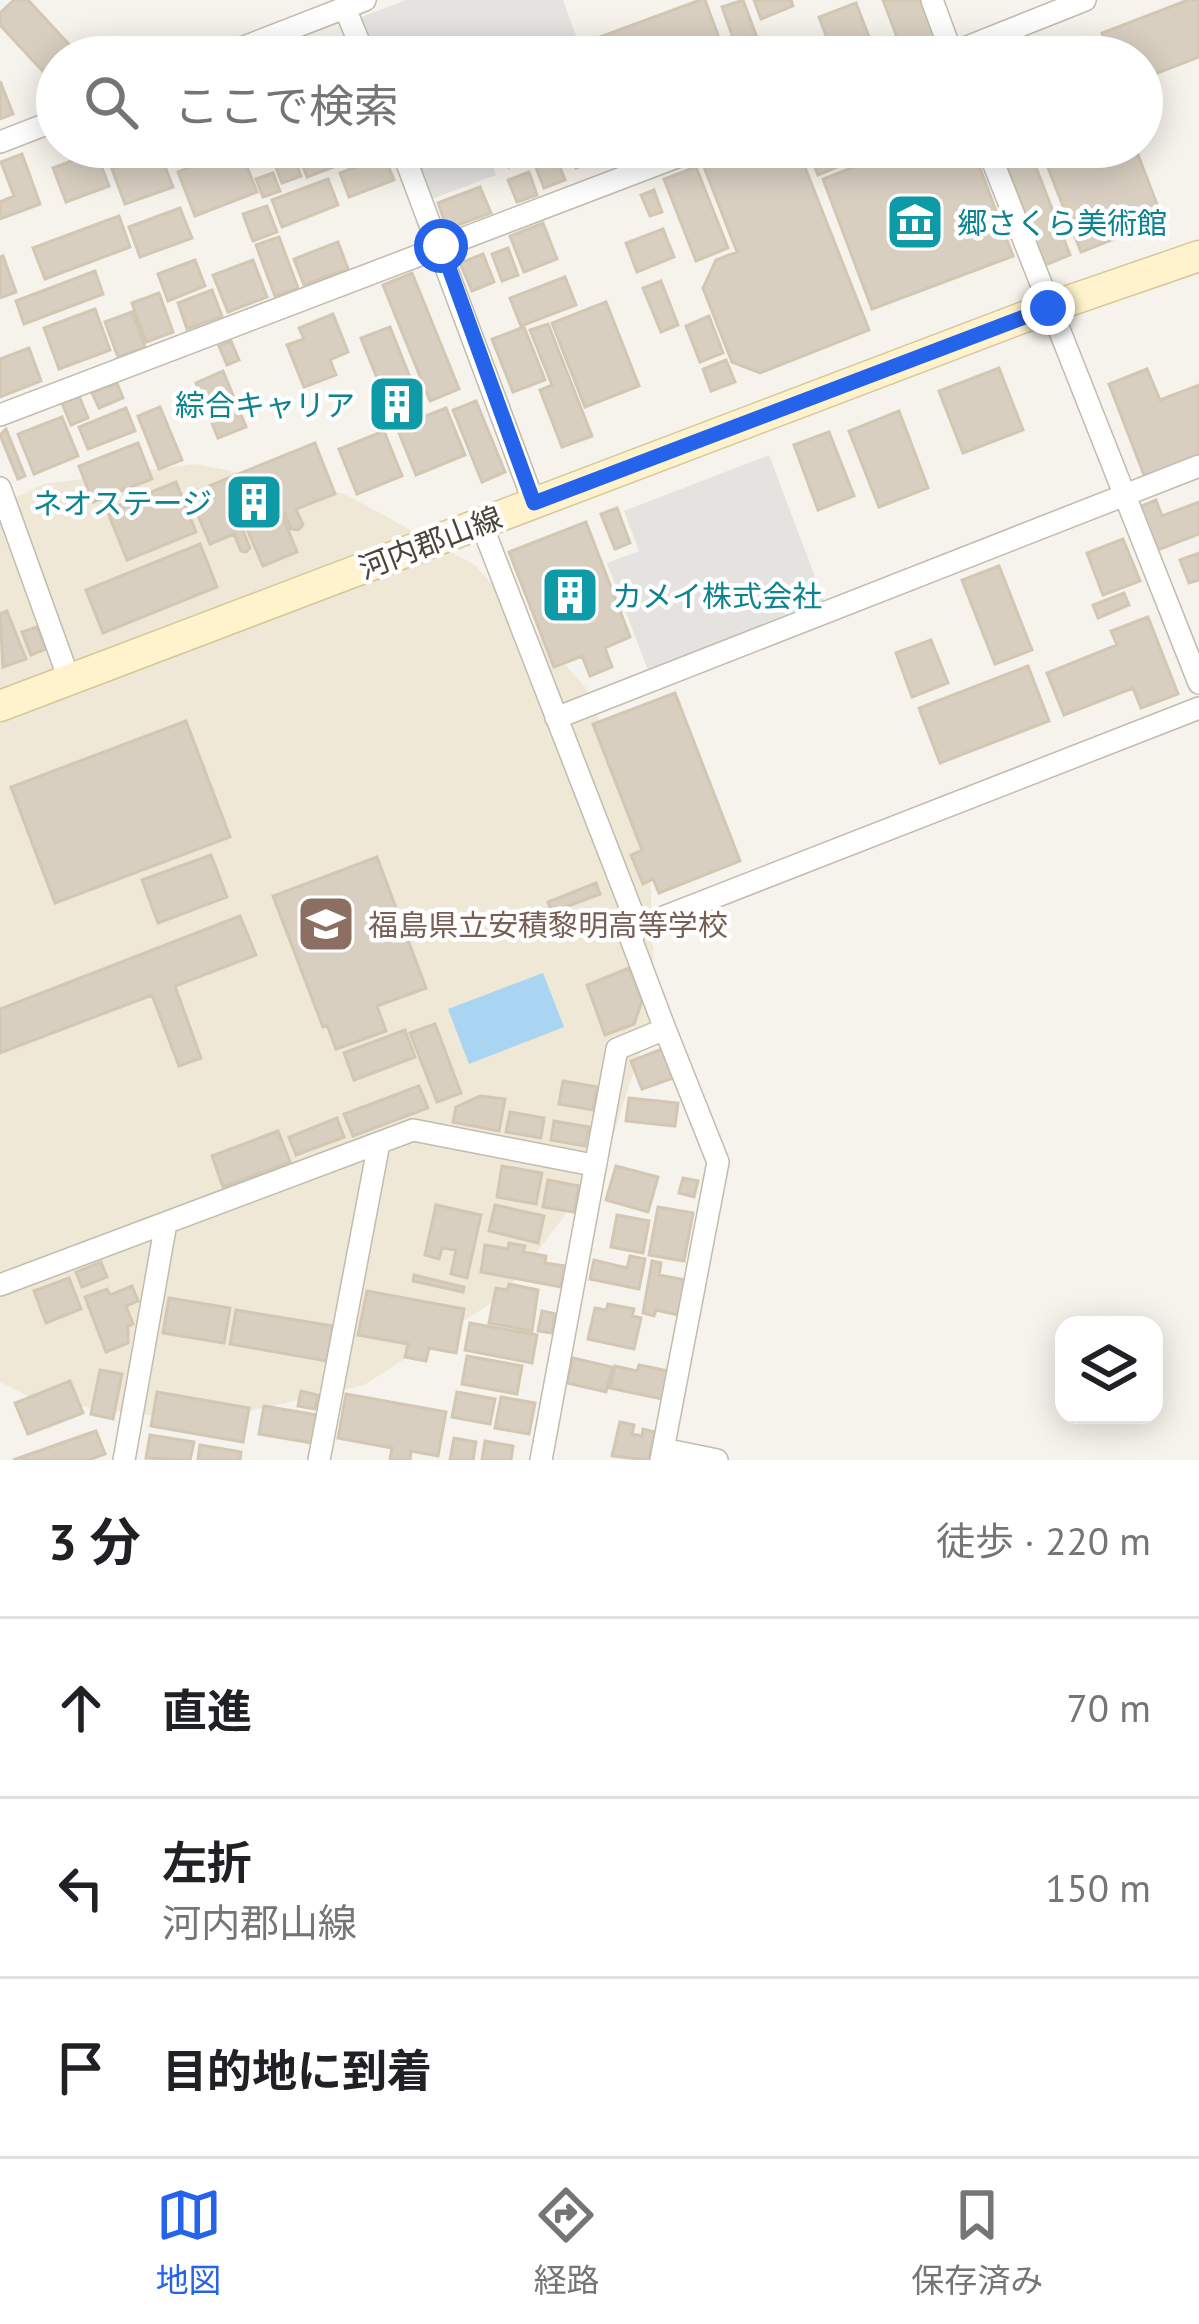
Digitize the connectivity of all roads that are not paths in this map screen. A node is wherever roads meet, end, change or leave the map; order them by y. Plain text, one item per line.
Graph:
1 (932, 0) edge
2 (1085, 0) edge
3 (355, 4) edge
4 (272, 36) edge
5 (361, 36) edge
6 (943, 36) edge
7 (998, 36) edge
8 (36, 128) edge
9 (0, 142) edge
10 (409, 168) edge
11 (647, 168) edge
12 (995, 168) edge
13 (441, 246) junction
14 (1199, 256) edge
15 (1048, 308) junction
16 (0, 415) edge
17 (1199, 466) edge
18 (0, 488) edge
19 (1123, 494) junction
20 (534, 503) junction
21 (481, 523) junction
22 (69, 679) junction
23 (1199, 683) edge
24 (0, 706) edge
25 (1199, 708) edge
26 (556, 718) junction
27 (638, 927) junction
28 (665, 1029) junction
29 (379, 1143) junction
30 (593, 1165) junction
31 (166, 1222) junction
32 (0, 1285) edge
33 (662, 1455) edge
34 (124, 1460) edge
35 (320, 1460) edge
36 (541, 1460) edge
37 (717, 1460) edge

1 - 6 street
2 - 7 street
3 - 4 street
3 - 5 street
8 - 9 street
10 - 13 street
11 - 13 street
12 - 15 street
13 - 16 street
13 - 20 street
14 - 15 main road, 河内郡山線
15 - 19 street
15 - 20 main road, 河内郡山線
17 - 19 street
18 - 22 street
19 - 23 street
19 - 26 street
20 - 21 main road, 河内郡山線
21 - 22 main road, 河内郡山線
21 - 26 street
22 - 24 main road, 河内郡山線
25 - 27 street
26 - 27 street
27 - 28 street
28 - 30 street
28 - 33 street
29 - 30 street
29 - 31 street
29 - 35 street
30 - 36 street
31 - 32 street
31 - 34 street
33 - 37 street

